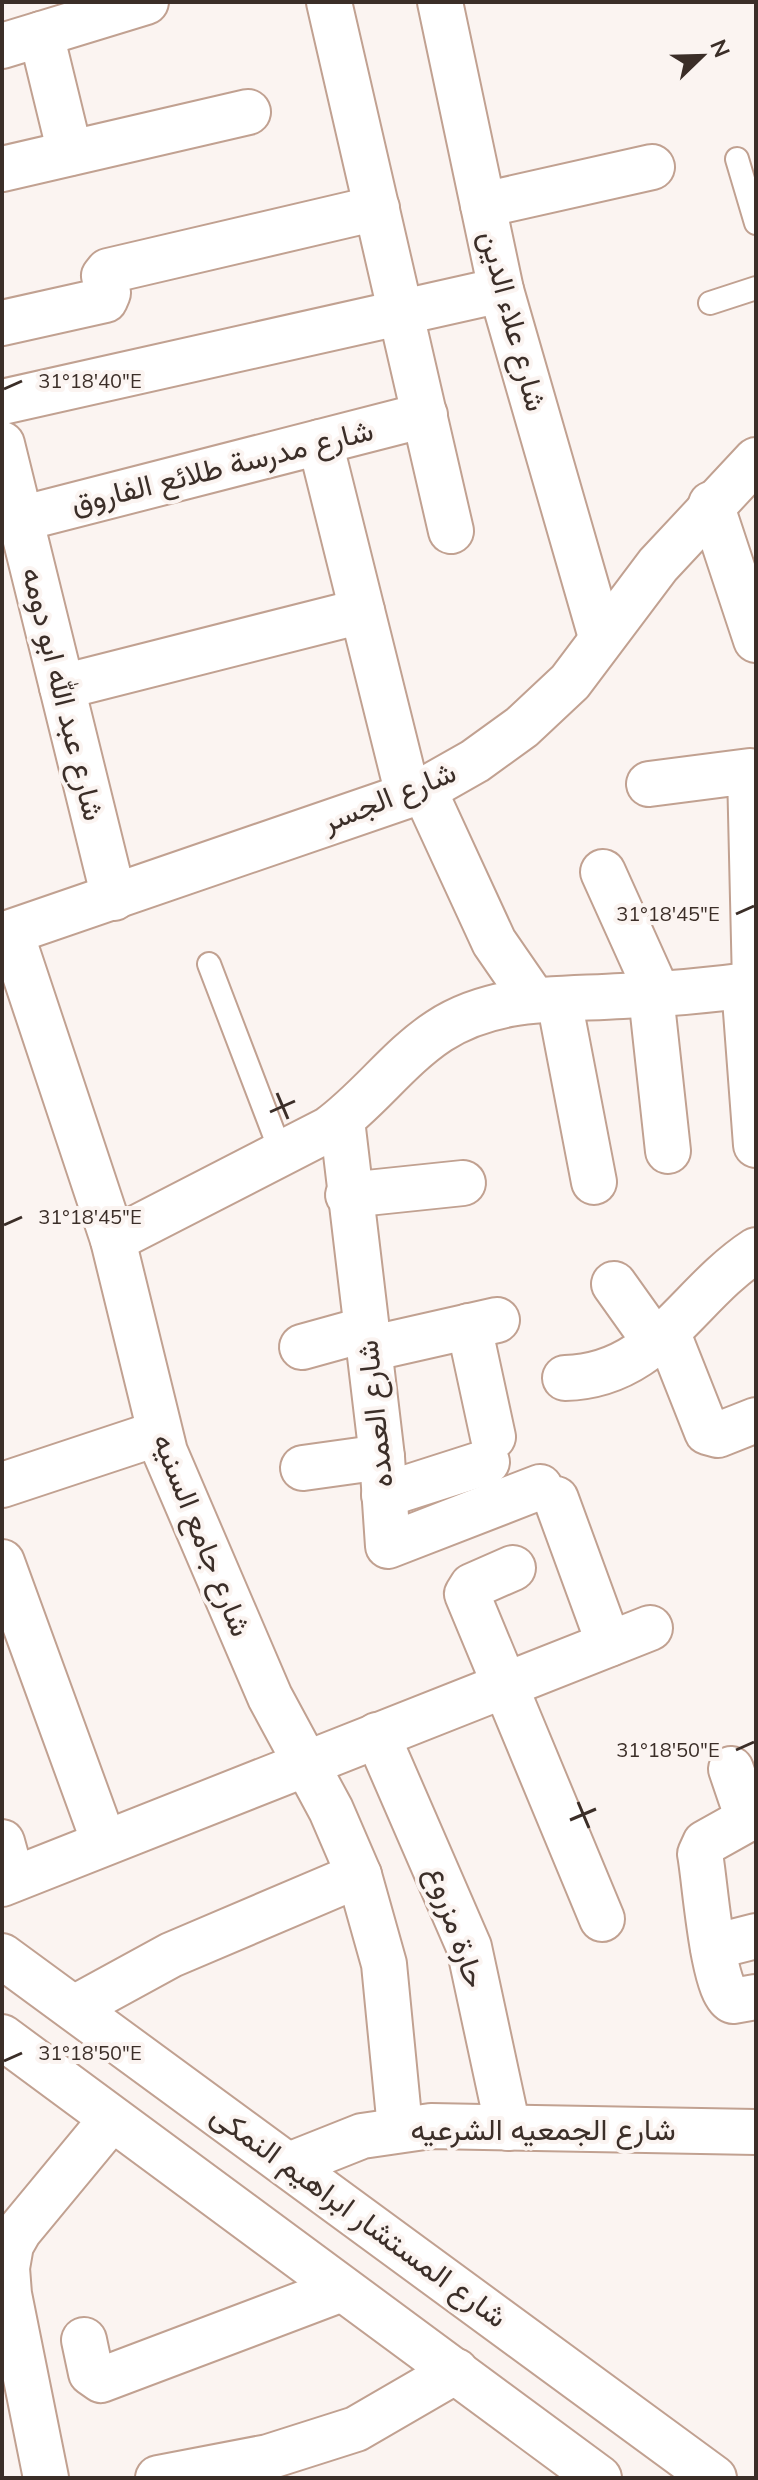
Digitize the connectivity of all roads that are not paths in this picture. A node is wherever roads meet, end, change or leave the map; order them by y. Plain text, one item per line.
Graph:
1 (146, 2) edge
2 (329, 2) edge
3 (440, 2) edge
4 (39, 27) edge
5 (248, 112) dead end
6 (70, 153) junction
7 (737, 159) dead end
8 (652, 167) dead end
9 (2, 169) edge
10 (483, 205) junction
11 (377, 208) junction
12 (755, 219) edge
13 (756, 288) edge
14 (501, 290) junction
15 (710, 303) dead end
16 (401, 313) junction
17 (2, 323) edge
18 (2, 402) edge
19 (425, 415) junction
20 (320, 442) junction
21 (2, 444) edge
22 (756, 460) edge
23 (711, 504) junction
24 (20, 519) junction
25 (451, 531) dead end
26 (18, 576) edge
27 (362, 611) junction
28 (601, 637) junction
29 (756, 640) edge
30 (62, 687) junction
31 (649, 784) dead end
32 (416, 792) junction
33 (603, 872) dead end
34 (114, 898) junction
35 (7, 934) edge
36 (209, 964) dead end
37 (752, 984) edge
38 (655, 994) junction
39 (546, 1000) junction
40 (342, 1120) junction
41 (756, 1145) edge
42 (668, 1151) dead end
43 (282, 1155) junction
44 (594, 1182) dead end
45 (463, 1183) dead end
46 (348, 1195) junction
47 (113, 1240) junction
48 (756, 1250) edge
49 (614, 1284) dead end
50 (662, 1337) junction
51 (368, 1339) junction
52 (302, 1347) dead end
53 (565, 1378) dead end
54 (756, 1420) edge
55 (159, 1433) junction
56 (303, 1468) dead end
57 (383, 1476) junction
58 (2, 1485) edge
59 (2, 1562) edge
60 (513, 1568) dead end
61 (650, 1628) dead end
62 (609, 1644) junction
63 (505, 1685) junction
64 (377, 1735) junction
65 (304, 1763) junction
66 (731, 1769) dead end
67 (104, 1842) junction
68 (5, 1868) edge
69 (359, 1875) junction
70 (602, 1919) dead end
71 (756, 1936) edge
72 (713, 1947) junction
73 (2, 1956) edge
74 (756, 1997) edge
75 (74, 2008) junction
76 (7, 2048) edge
77 (110, 2121) junction
78 (400, 2128) junction
79 (508, 2128) junction
80 (756, 2132) edge
81 (289, 2165) junction
82 (6, 2246) edge
83 (342, 2289) junction
84 (84, 2340) dead end
85 (456, 2371) junction
86 (46, 2478) edge
87 (158, 2478) edge
88 (599, 2478) edge
89 (714, 2478) edge

1 - 4 street
2 - 11 street
3 - 10 street, شارع علاء الدين
4 - 6 street
5 - 6 street
6 - 9 street
7 - 12 lane
8 - 10 street
10 - 14 street, شارع علاء الدين
11 - 16 street
11 - 17 street
13 - 15 lane
14 - 16 street
14 - 28 street, شارع علاء الدين
16 - 18 street
16 - 19 street
19 - 20 street, شارع مدرسة طلائع الفاروق
19 - 25 street
20 - 24 street, شارع مدرسة طلائع الفاروق
20 - 27 street
21 - 24 street, شارع عبد الله ابو دومه
22 - 23 street, شارع الجسر
23 - 28 street, شارع الجسر
23 - 29 street
24 - 26 street, شارع عبد الله ابو دومه
26 - 30 street, شارع عبد الله ابو دومه
27 - 30 street
27 - 32 street
28 - 32 street, شارع الجسر
30 - 34 street, شارع عبد الله ابو دومه
31 - 37 street
32 - 34 street, شارع الجسر
32 - 39 street
33 - 38 street
34 - 35 street, شارع الجسر
35 - 47 street, شارع جامع السنيه
36 - 43 lane
37 - 38 street
37 - 41 street
38 - 39 street
38 - 42 street
39 - 40 street
39 - 44 street
40 - 43 street
40 - 46 street, شارع العمده
43 - 47 street
45 - 46 street
46 - 51 street, شارع العمده
47 - 55 street, شارع جامع السنيه
48 - 50 street
49 - 50 street
50 - 53 street
50 - 54 street
51 - 52 street
51 - 57 street, شارع العمده
51 - 57 street
55 - 58 street
55 - 65 street, شارع جامع السنيه
56 - 57 street
57 - 62 street, شارع العمده
59 - 67 street
60 - 63 street
61 - 62 street
62 - 63 street
63 - 64 street
63 - 70 street
64 - 65 street
64 - 79 street, حارة مزروع
65 - 67 street
65 - 69 street, شارع جامع السنيه
66 - 72 street
67 - 68 street
69 - 75 street
69 - 78 street, شارع جامع السنيه
71 - 72 street
72 - 74 street
73 - 75 street, شارع المستشار ابراهيم النمكى
75 - 81 street, شارع المستشار ابراهيم النمكى
76 - 77 street
77 - 82 street
77 - 83 street
78 - 79 street, شارع الجمعيه الشرعيه
78 - 81 street, شارع الجمعيه الشرعيه
79 - 80 street, شارع الجمعيه الشرعيه
81 - 89 street, شارع المستشار ابراهيم النمكى
82 - 86 street
83 - 84 street
83 - 85 street
85 - 87 street
85 - 88 street

